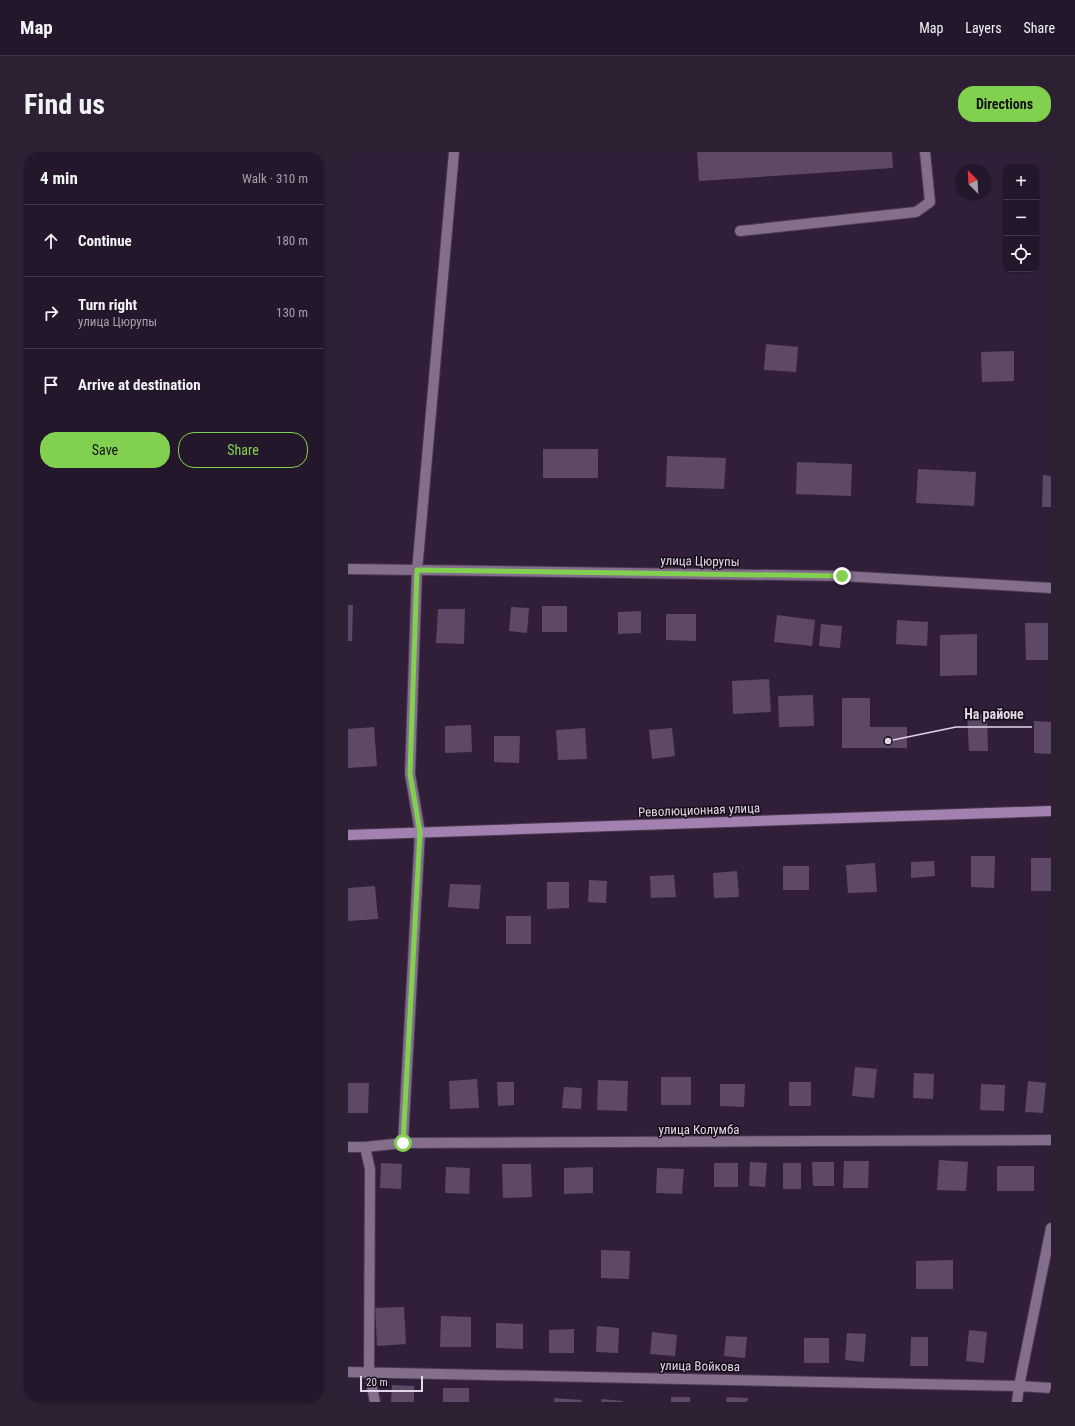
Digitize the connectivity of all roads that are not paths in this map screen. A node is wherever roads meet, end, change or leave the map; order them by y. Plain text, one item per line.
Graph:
1 (454, 152) edge
2 (925, 152) edge
3 (740, 231) dead end
4 (348, 569) edge
5 (417, 570) junction
6 (1051, 588) edge
7 (1051, 811) edge
8 (420, 832) junction
9 (348, 835) edge
10 (1051, 1140) edge
11 (403, 1143) junction
12 (348, 1147) edge
13 (365, 1147) junction
14 (1051, 1228) edge
15 (348, 1372) edge
16 (369, 1372) junction
17 (1019, 1386) junction
18 (1051, 1388) edge
19 (375, 1402) edge
20 (1017, 1402) edge

1 - 5 street
2 - 3 street
4 - 5 street, улица Цюрупы
5 - 6 street, улица Цюрупы
5 - 8 street
7 - 8 main road, Революционная улица
8 - 9 main road, Революционная улица
8 - 11 street
10 - 11 street, улица Колумба
11 - 13 street, улица Колумба
12 - 13 street, улица Колумба
13 - 16 street
14 - 17 street
15 - 16 street, улица Войкова
16 - 17 street, улица Войкова
16 - 19 street
17 - 18 street, улица Войкова
17 - 20 street

